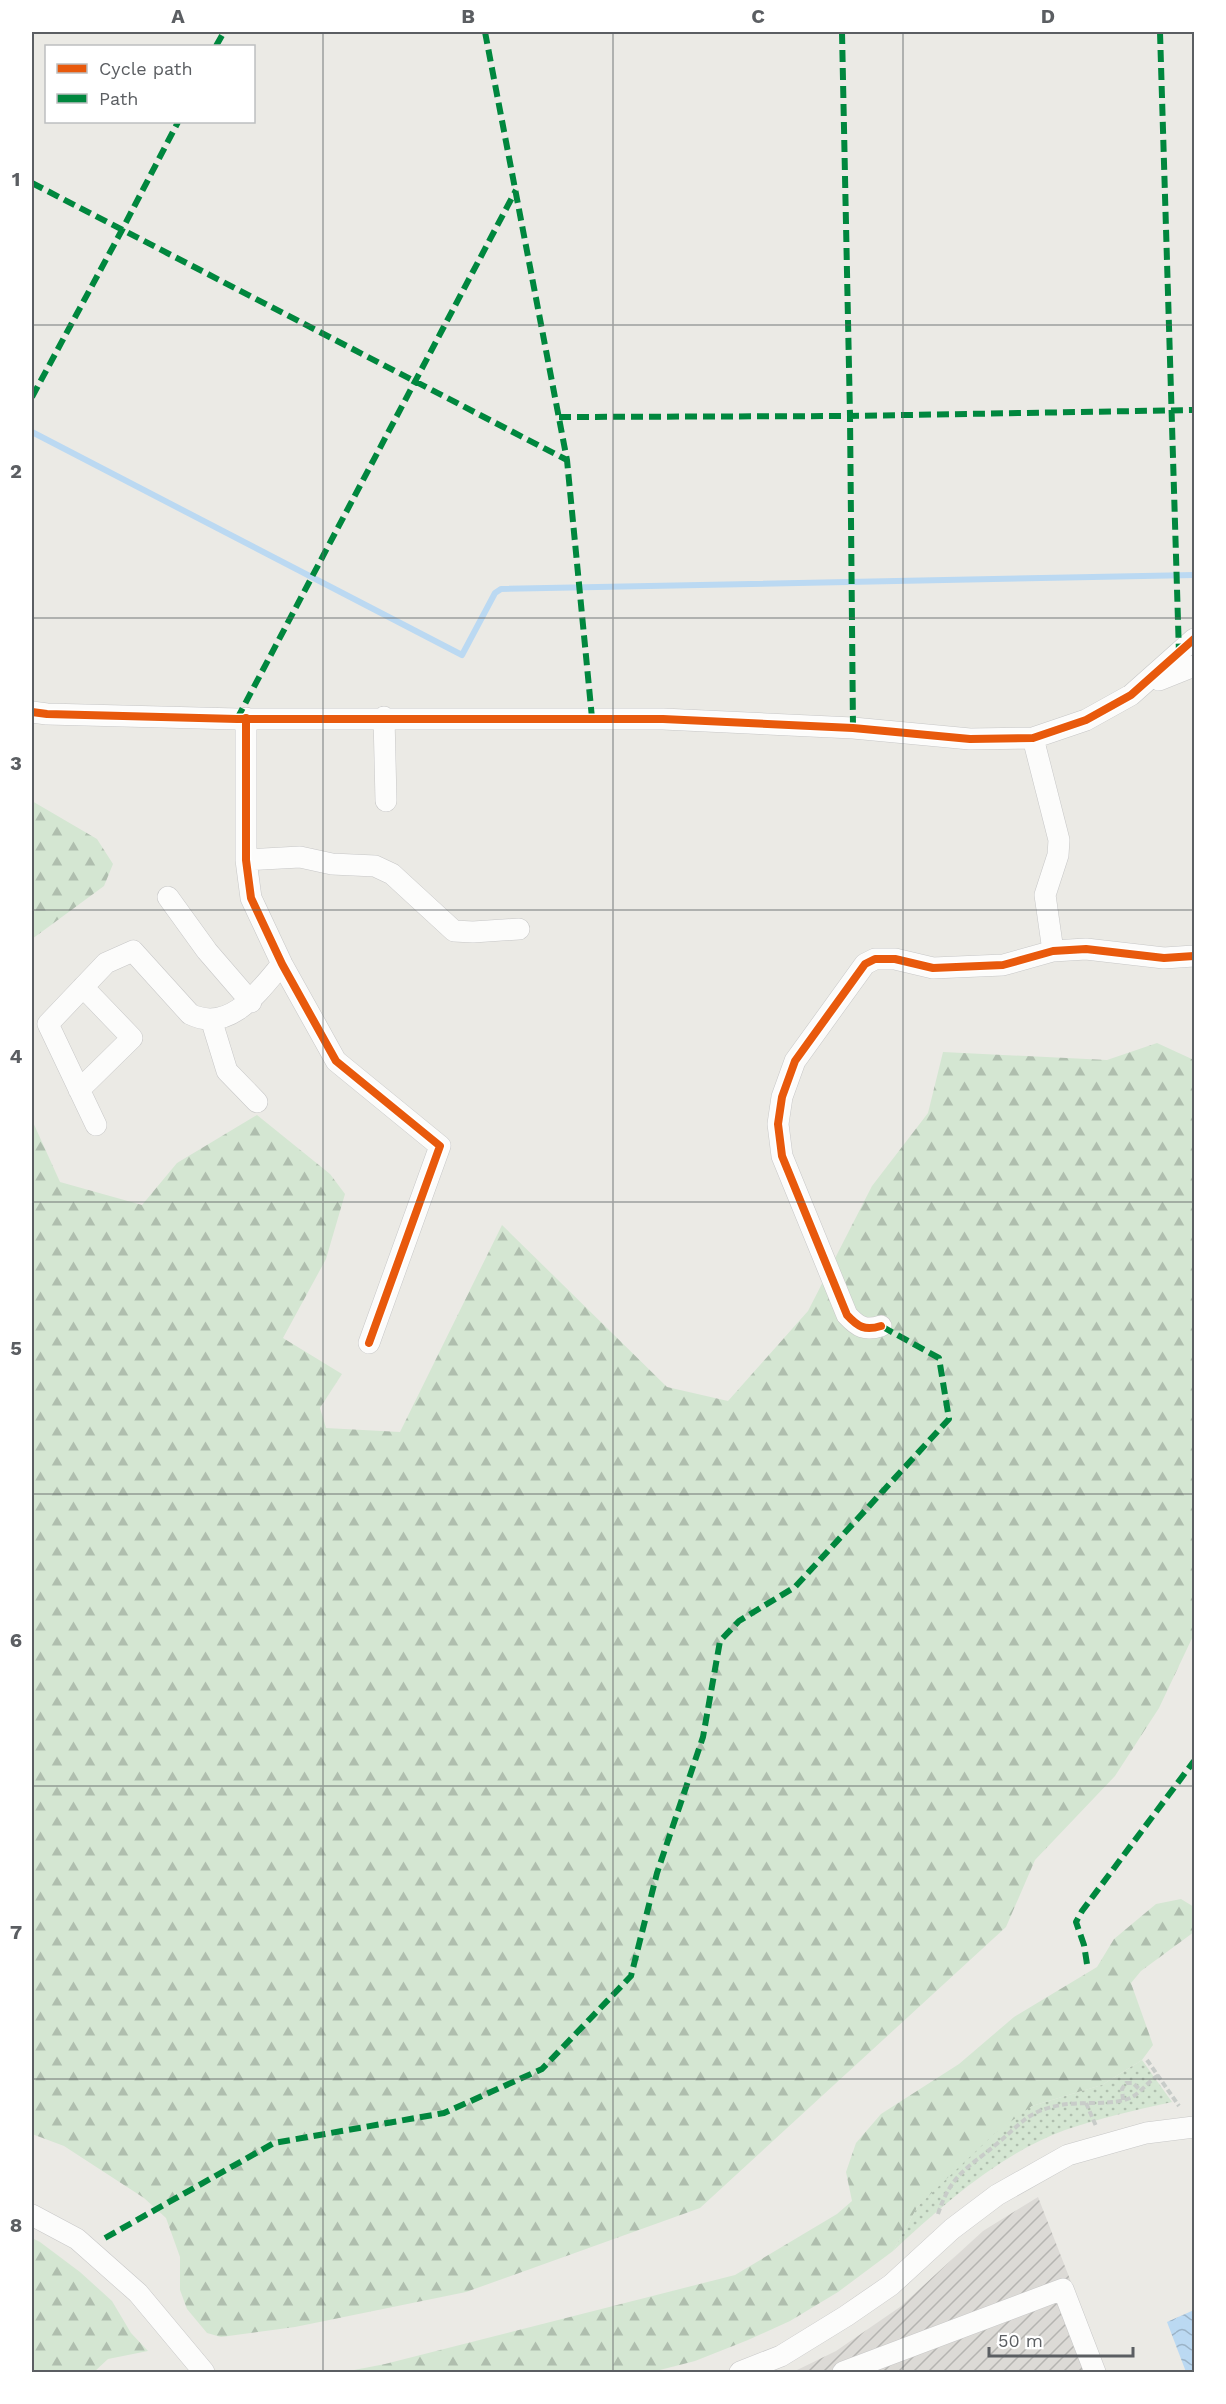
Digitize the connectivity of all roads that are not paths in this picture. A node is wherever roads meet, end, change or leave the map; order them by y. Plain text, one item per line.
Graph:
1 (1194, 639) edge
2 (1194, 666) edge
3 (1141, 687) junction
4 (32, 712) edge
5 (384, 717) junction
6 (246, 718) junction
7 (1033, 738) junction
8 (386, 801) dead end
9 (246, 860) junction
10 (168, 897) dead end
11 (519, 929) dead end
12 (1053, 951) junction
13 (1194, 956) edge
14 (282, 964) junction
15 (83, 987) junction
16 (251, 1002) junction
17 (211, 1019) junction
18 (79, 1090) junction
19 (257, 1102) dead end
20 (96, 1125) dead end
21 (881, 1326) dead end
22 (369, 1343) dead end
23 (1194, 2127) edge
24 (32, 2215) edge
25 (204, 2373) edge
26 (740, 2373) edge
27 (843, 2373) edge
28 (1095, 2373) edge

1 - 3 street
2 - 3 street
3 - 7 street
4 - 6 street
5 - 6 street
5 - 7 street
5 - 8 street
6 - 9 street
7 - 12 street
9 - 11 street
9 - 14 street
10 - 16 street
12 - 13 street
12 - 21 street
14 - 16 street
14 - 22 street
15 - 17 street
15 - 18 street
15 - 18 street
16 - 17 street
17 - 19 street
18 - 20 street
23 - 26 street
24 - 25 street
27 - 28 street

